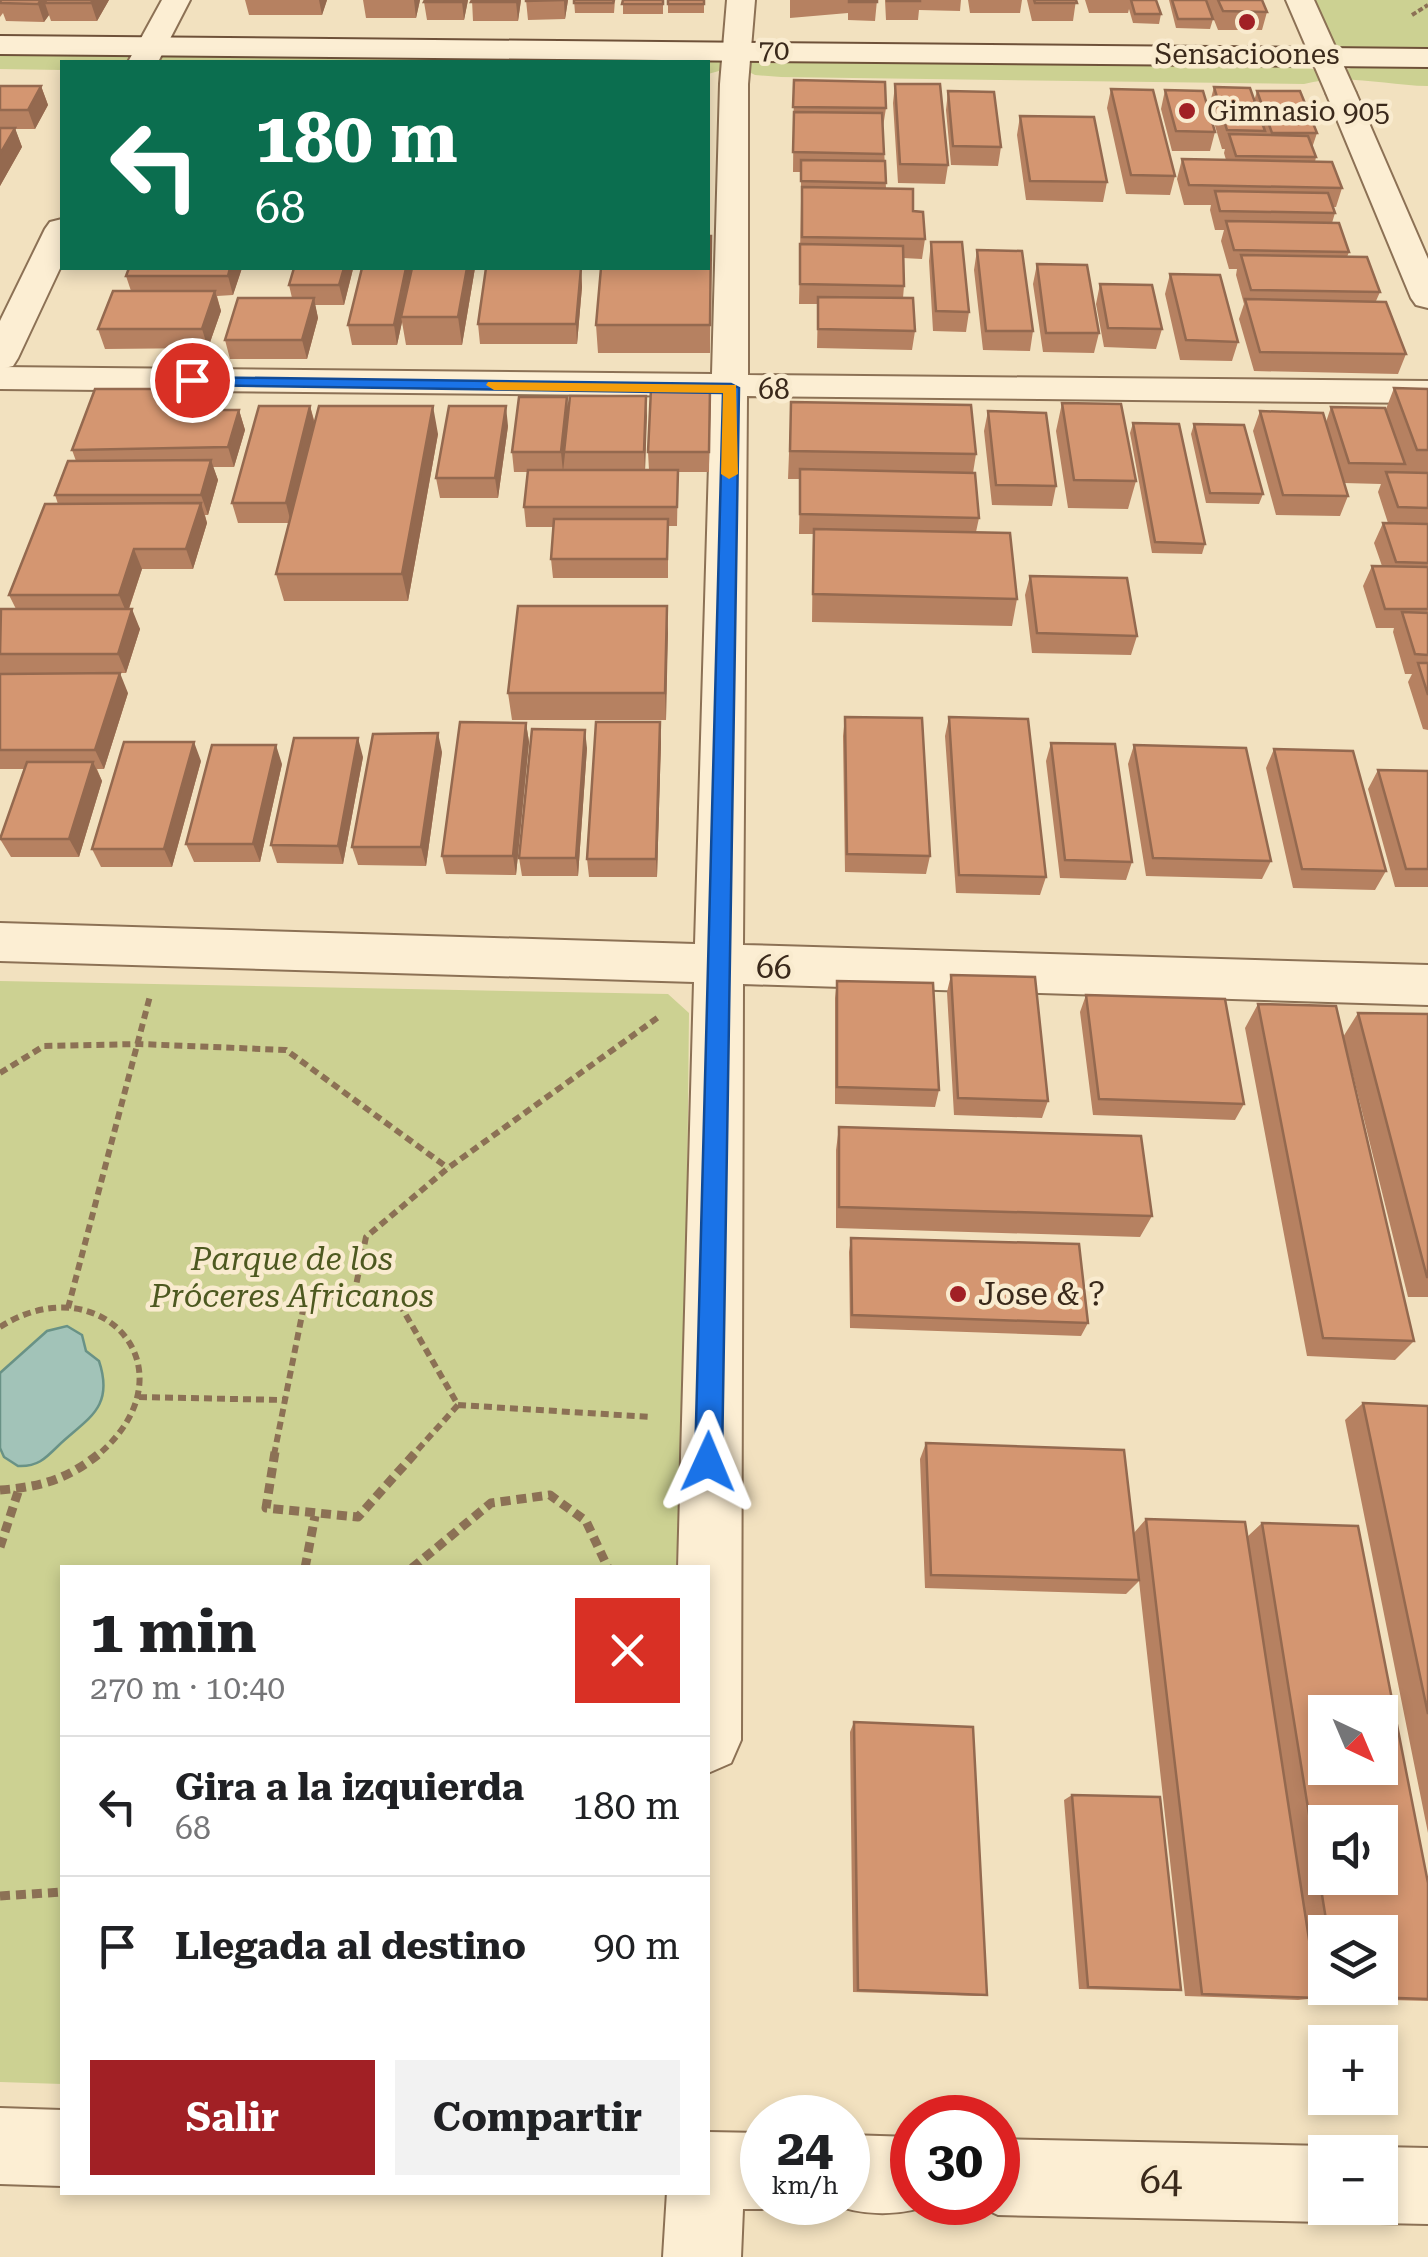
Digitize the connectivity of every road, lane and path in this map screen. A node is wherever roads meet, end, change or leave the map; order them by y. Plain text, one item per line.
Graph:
1 (176, 0) edge
2 (741, 0) edge
3 (1300, 0) edge
4 (0, 45) edge
5 (148, 54) edge
6 (1324, 58) junction
7 (1428, 58) edge
8 (317, 60) edge
9 (710, 74) edge
10 (738, 75) edge
11 (1302, 92) edge
12 (1341, 93) junction
13 (1376, 93) dead end
14 (60, 233) edge
15 (1428, 298) edge
16 (0, 358) edge
17 (0, 378) edge
18 (731, 388) junction
19 (1428, 392) edge
20 (0, 942) edge
21 (721, 983) junction
22 (1428, 985) edge
23 (150, 994) dead end
24 (140, 1044) junction
25 (0, 1073) edge
26 (448, 1168) junction
27 (354, 1295) junction
28 (68, 1308) junction
29 (0, 1327) edge
30 (139, 1396) junction
31 (282, 1400) junction
32 (458, 1405) junction
33 (668, 1418) dead end
34 (0, 1490) edge
35 (18, 1492) junction
36 (314, 1516) junction
37 (2, 1534) edge
38 (0, 1547) edge
39 (306, 1565) edge
40 (416, 1565) edge
41 (608, 1565) edge
42 (709, 1565) edge
43 (60, 1892) edge
44 (0, 1896) edge
45 (0, 2146) edge
46 (60, 2148) edge
47 (710, 2170) edge
48 (740, 2171) edge
49 (1020, 2177) edge
50 (1308, 2184) edge
51 (1398, 2185) edge
52 (1428, 2186) edge
53 (705, 2195) edge
54 (702, 2257) edge

1 - 5 main road
2 - 10 street
3 - 6 main road
4 - 5 main road, 70
5 - 8 main road, 70
6 - 7 main road, 70
6 - 10 main road, 70
6 - 12 main road
9 - 10 main road, 70
10 - 18 street
11 - 12 main road
12 - 13 main road
12 - 15 street
14 - 16 main road
17 - 18 street, 68
18 - 19 street, 68
18 - 21 street
20 - 21 street, 66
21 - 22 street, 66
21 - 26 path
21 - 42 street
23 - 24 path
24 - 25 path
24 - 26 path
24 - 28 path
26 - 27 path
27 - 31 path
27 - 32 path
28 - 29 path
28 - 30 path
30 - 31 path
30 - 35 path
31 - 36 path
32 - 33 path
32 - 36 path
34 - 35 path
35 - 37 path
36 - 39 path
37 - 38 path
40 - 41 path
43 - 44 path
45 - 46 street
47 - 48 street
49 - 50 street, 64
51 - 52 street
53 - 54 street

